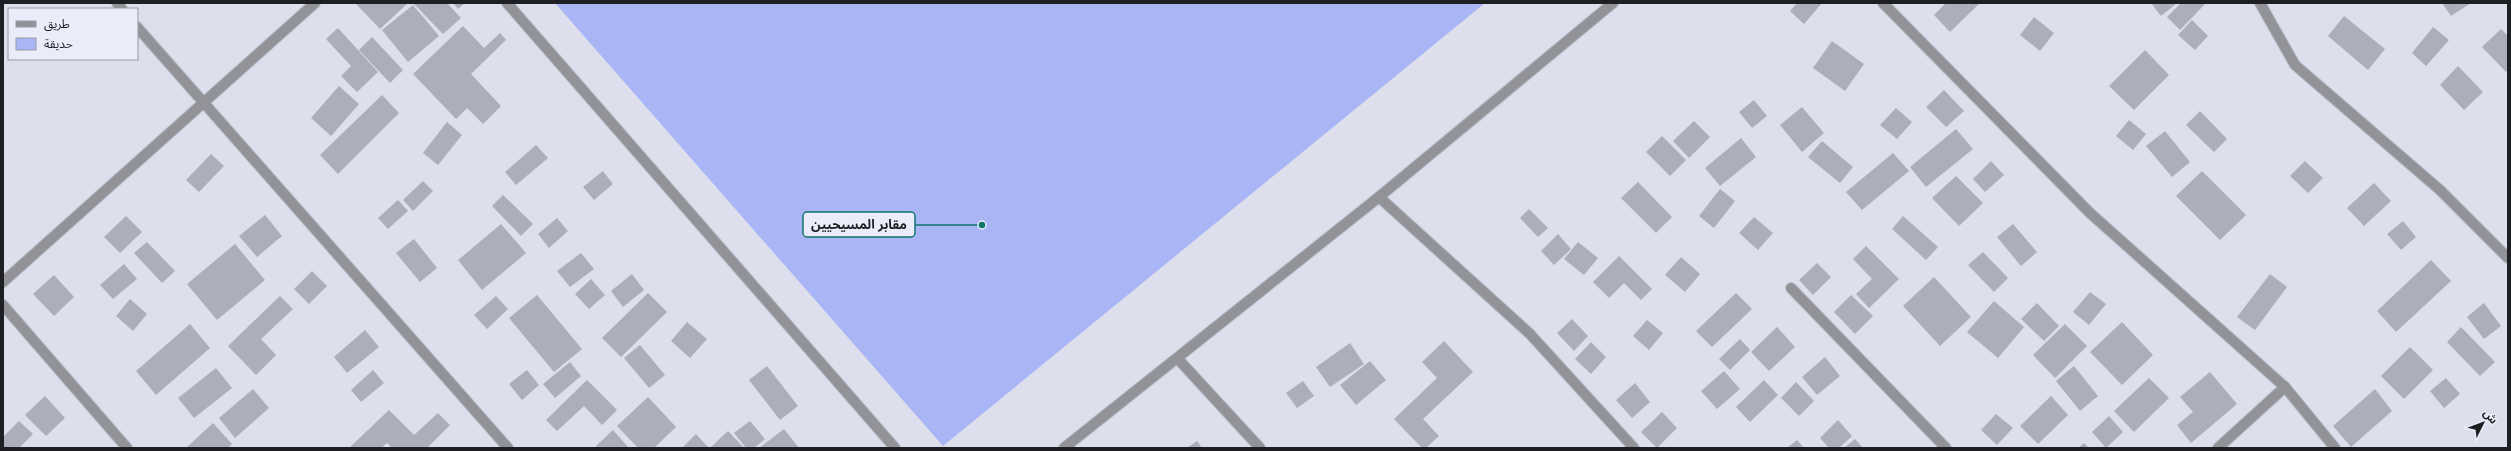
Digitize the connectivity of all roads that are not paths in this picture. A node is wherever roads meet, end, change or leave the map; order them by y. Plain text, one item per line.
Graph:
1 (315, 3) edge
2 (507, 3) edge
3 (1613, 3) edge
4 (1884, 3) edge
5 (2260, 3) edge
6 (138, 28) edge
7 (203, 103) junction
8 (1379, 197) junction
9 (2508, 258) edge
10 (3, 282) edge
11 (1791, 288) dead end
12 (3, 305) edge
13 (1178, 359) junction
14 (2285, 387) junction
15 (128, 448) edge
16 (508, 448) edge
17 (895, 448) edge
18 (1064, 448) edge
19 (1260, 448) edge
20 (1634, 448) edge
21 (1946, 448) edge
22 (2218, 448) edge
23 (2335, 448) edge

1 - 7 street
2 - 17 street
3 - 8 street
4 - 14 street
5 - 9 street
6 - 7 street
7 - 10 street
7 - 16 street
8 - 13 street
8 - 20 street
11 - 21 street
12 - 15 street
13 - 18 street
13 - 19 street
14 - 22 street
14 - 23 street

